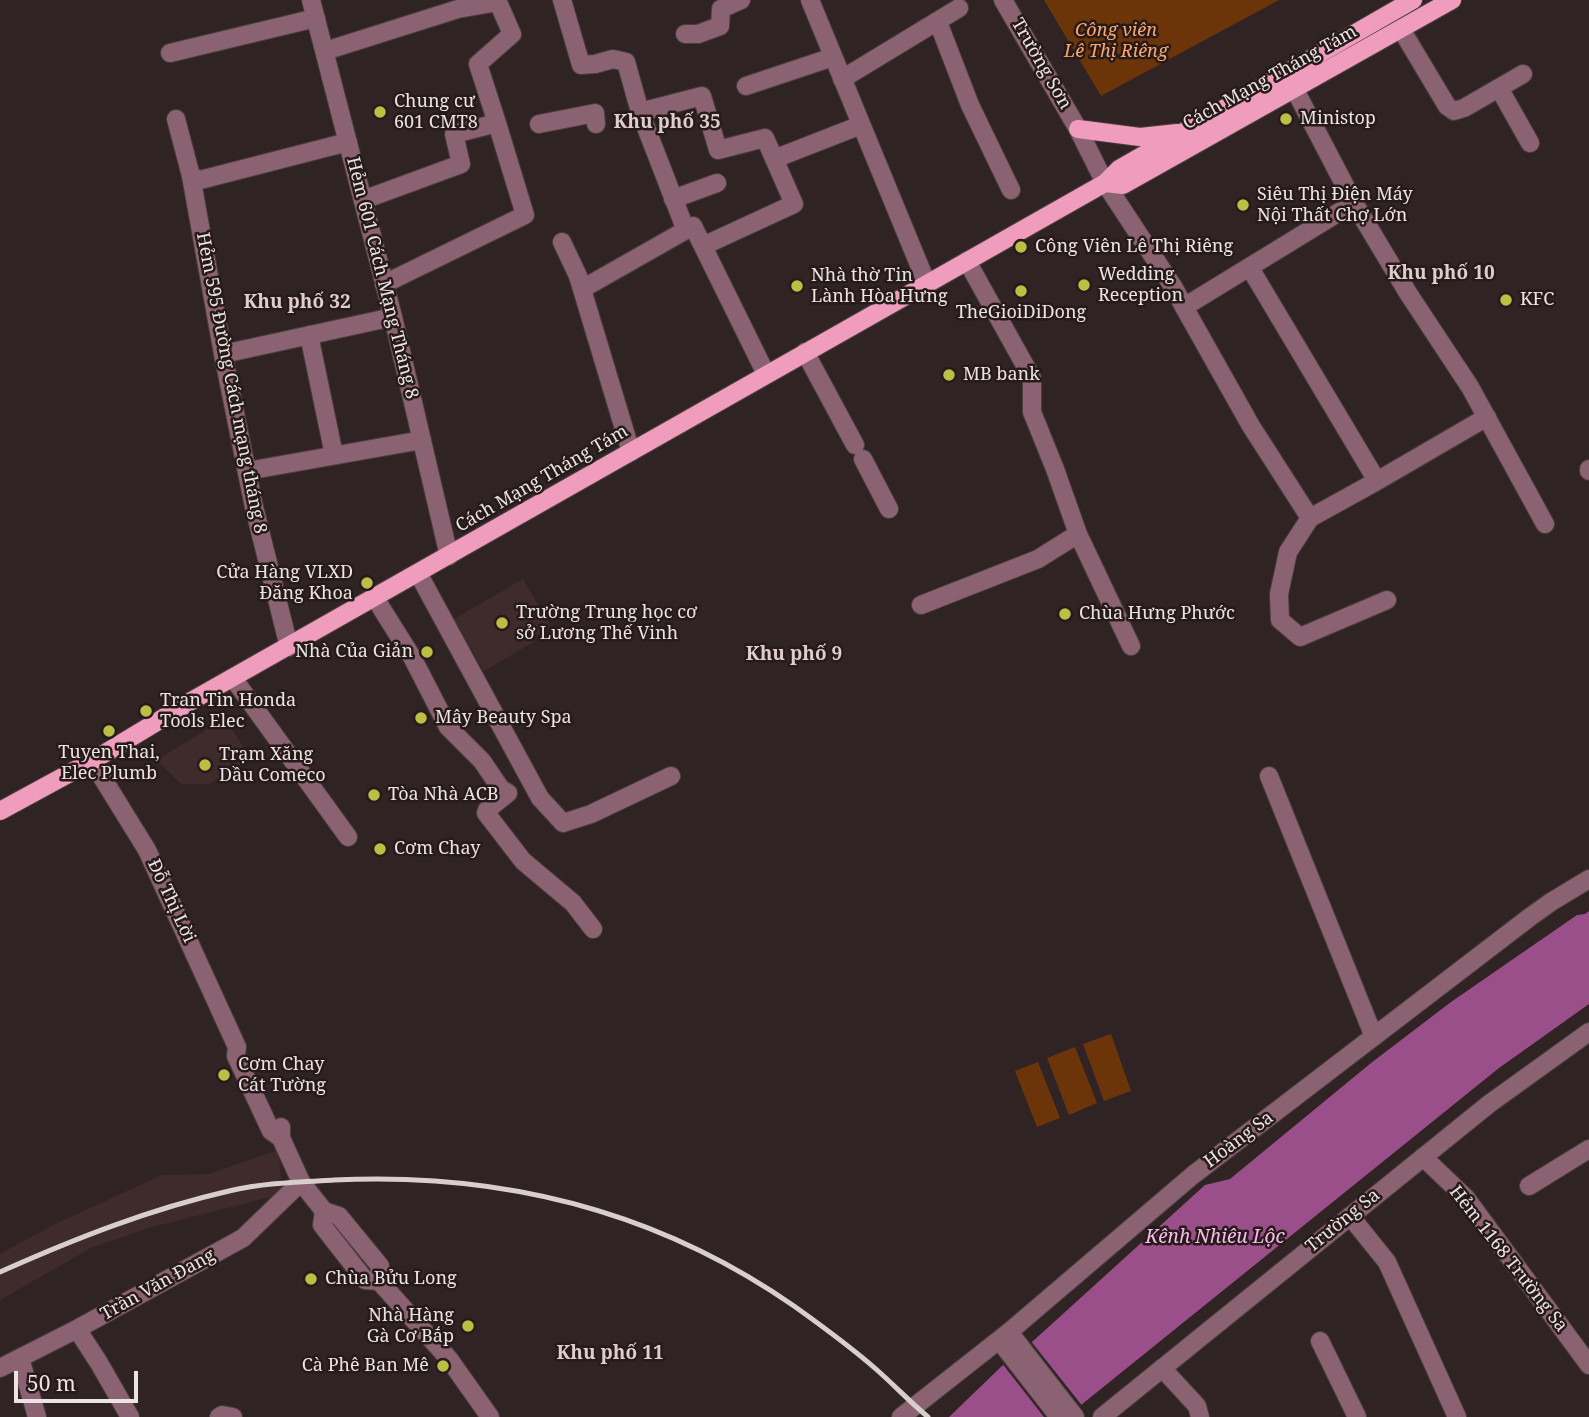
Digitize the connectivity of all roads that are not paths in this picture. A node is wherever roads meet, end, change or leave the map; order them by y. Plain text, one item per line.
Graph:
1 (311, 0) edge
2 (562, 0) edge
3 (741, 0) edge
4 (810, 0) edge
5 (1003, 0) edge
6 (1413, 0) edge
7 (1452, 0) edge
8 (456, 5) edge
9 (959, 8) dead end
10 (316, 18) junction
11 (938, 22) junction
12 (1401, 29) junction
13 (685, 34) dead end
14 (325, 51) junction
15 (170, 53) dead end
16 (833, 57) junction
17 (1523, 74) dead end
18 (842, 79) junction
19 (746, 86) dead end
20 (1294, 88) junction
21 (1499, 88) junction
22 (640, 112) junction
23 (176, 119) dead end
24 (496, 122) junction
25 (539, 124) dead end
26 (596, 124) dead end
27 (861, 125) junction
28 (1078, 129) junction
29 (1184, 132) junction
30 (348, 142) junction
31 (1530, 142) dead end
32 (774, 159) junction
33 (191, 176) junction
34 (717, 183) dead end
35 (1105, 183) junction
36 (1011, 190) dead end
37 (673, 199) junction
38 (363, 200) junction
39 (1353, 203) junction
40 (686, 230) junction
41 (562, 242) dead end
42 (703, 246) junction
43 (967, 261) junction
44 (1250, 268) junction
45 (384, 284) junction
46 (927, 284) junction
47 (582, 289) junction
48 (1184, 307) junction
49 (393, 317) junction
50 (309, 335) junction
51 (805, 352) junction
52 (223, 354) junction
53 (766, 374) junction
54 (1487, 417) junction
55 (422, 440) junction
56 (631, 452) junction
57 (334, 455) junction
58 (247, 471) junction
59 (1377, 481) junction
60 (889, 509) dead end
61 (1310, 518) junction
62 (1545, 524) dead end
63 (1078, 534) junction
64 (449, 556) junction
65 (418, 573) junction
66 (375, 598) junction
67 (1387, 600) dead end
68 (921, 605) dead end
69 (1131, 646) dead end
70 (289, 647) junction
71 (233, 678) junction
72 (92, 761) junction
73 (671, 776) dead end
74 (1269, 776) dead end
75 (0, 811) edge
76 (348, 836) dead end
77 (1589, 879) edge
78 (593, 929) dead end
79 (1589, 1032) edge
80 (1374, 1037) junction
81 (1589, 1149) edge
82 (1423, 1157) junction
83 (304, 1186) junction
84 (1529, 1186) dead end
85 (327, 1190) dead end
86 (1350, 1216) junction
87 (76, 1329) junction
88 (1320, 1341) dead end
89 (1009, 1342) junction
90 (20, 1357) junction
91 (1589, 1365) edge
92 (0, 1368) edge
93 (1163, 1368) junction
94 (1110, 1415) edge
95 (37, 1417) edge
96 (130, 1417) edge
97 (219, 1417) edge
98 (233, 1417) edge
99 (490, 1417) edge
100 (901, 1417) edge
101 (1059, 1417) edge
102 (1075, 1417) edge
103 (1200, 1417) edge
104 (1357, 1417) edge
105 (1457, 1417) edge

1 - 10 street, Hẻm 601 Cách Mạng Tháng 8
2 - 22 street
3 - 13 street
4 - 16 street
5 - 28 street, Trường Sơn
6 - 29 main road, Cách Mạng Tháng Tám
7 - 12 main road, Cách Mạng Tháng Tám
8 - 14 street
8 - 24 street
9 - 11 street
10 - 14 street, Hẻm 601 Cách Mạng Tháng 8
10 - 15 street
11 - 18 street
11 - 36 street
12 - 20 main road, Cách Mạng Tháng Tám
12 - 21 street
14 - 30 street, Hẻm 601 Cách Mạng Tháng 8
16 - 18 street
16 - 19 street
17 - 21 street
18 - 27 street
20 - 35 main road, Cách Mạng Tháng Tám
20 - 39 street
21 - 31 street
22 - 32 street
22 - 37 street
23 - 33 street, Hẻm 595 Đường Cách mạng tháng 8
24 - 38 street
24 - 45 street
25 - 26 street
27 - 32 street
27 - 46 street
28 - 29 main road
28 - 35 street, Trường Sơn
29 - 35 main road, Cách Mạng Tháng Tám
30 - 33 street
30 - 38 street, Hẻm 601 Cách Mạng Tháng 8
32 - 42 street
33 - 52 street, Hẻm 595 Đường Cách mạng tháng 8
34 - 37 street
35 - 43 main road, Cách Mạng Tháng Tám
35 - 48 street, Trường Sơn
37 - 40 street
38 - 45 street, Hẻm 601 Cách Mạng Tháng 8
39 - 44 street
39 - 54 street
40 - 42 street
40 - 47 street
41 - 47 street
42 - 53 street
43 - 46 main road, Cách Mạng Tháng Tám
43 - 63 street
44 - 48 street
44 - 59 street
45 - 49 street, Hẻm 601 Cách Mạng Tháng 8
46 - 51 main road, Cách Mạng Tháng Tám
47 - 56 street
48 - 61 street, Trường Sơn
49 - 50 street, Hẻm 595 Đường Cách mạng tháng 8
49 - 55 street, Hẻm 601 Cách Mạng Tháng 8
50 - 52 street, Hẻm 595 Đường Cách mạng tháng 8
50 - 57 street
51 - 53 main road, Cách Mạng Tháng Tám
51 - 60 street
52 - 58 street, Hẻm 595 Đường Cách mạng tháng 8
53 - 56 main road, Cách Mạng Tháng Tám
54 - 59 street
54 - 62 street
55 - 57 street
55 - 64 street, Hẻm 601 Cách Mạng Tháng 8
56 - 64 main road, Cách Mạng Tháng Tám
57 - 58 street
58 - 70 street, Hẻm 595 Đường Cách mạng tháng 8
59 - 61 street
61 - 67 street
63 - 68 street
63 - 69 street
64 - 65 main road, Cách Mạng Tháng Tám
65 - 66 main road, Cách Mạng Tháng Tám
65 - 73 street
66 - 70 main road, Cách Mạng Tháng Tám
66 - 78 street
70 - 71 main road, Cách Mạng Tháng Tám
71 - 72 main road, Cách Mạng Tháng Tám
71 - 76 street
72 - 75 main road, Cách Mạng Tháng Tám
72 - 83 street, Đỗ Thị Lời
74 - 80 street
77 - 80 street, Hoàng Sa
79 - 82 street, Trường Sa
80 - 89 street, Hoàng Sa
81 - 84 street
82 - 86 street, Trường Sa
82 - 91 street, Hẻm 1168 Trường Sa
83 - 85 street
83 - 87 street, Trần Văn Ðang
83 - 99 street, Đỗ Thị Lời
86 - 93 street, Trường Sa
86 - 105 street
87 - 90 street, Trần Văn Ðang
87 - 96 street
88 - 104 street
89 - 100 street, Hoàng Sa
89 - 101 street
89 - 102 street
90 - 92 street, Trần Văn Ðang
90 - 95 street
93 - 94 street, Trường Sa
93 - 103 street
97 - 98 street

